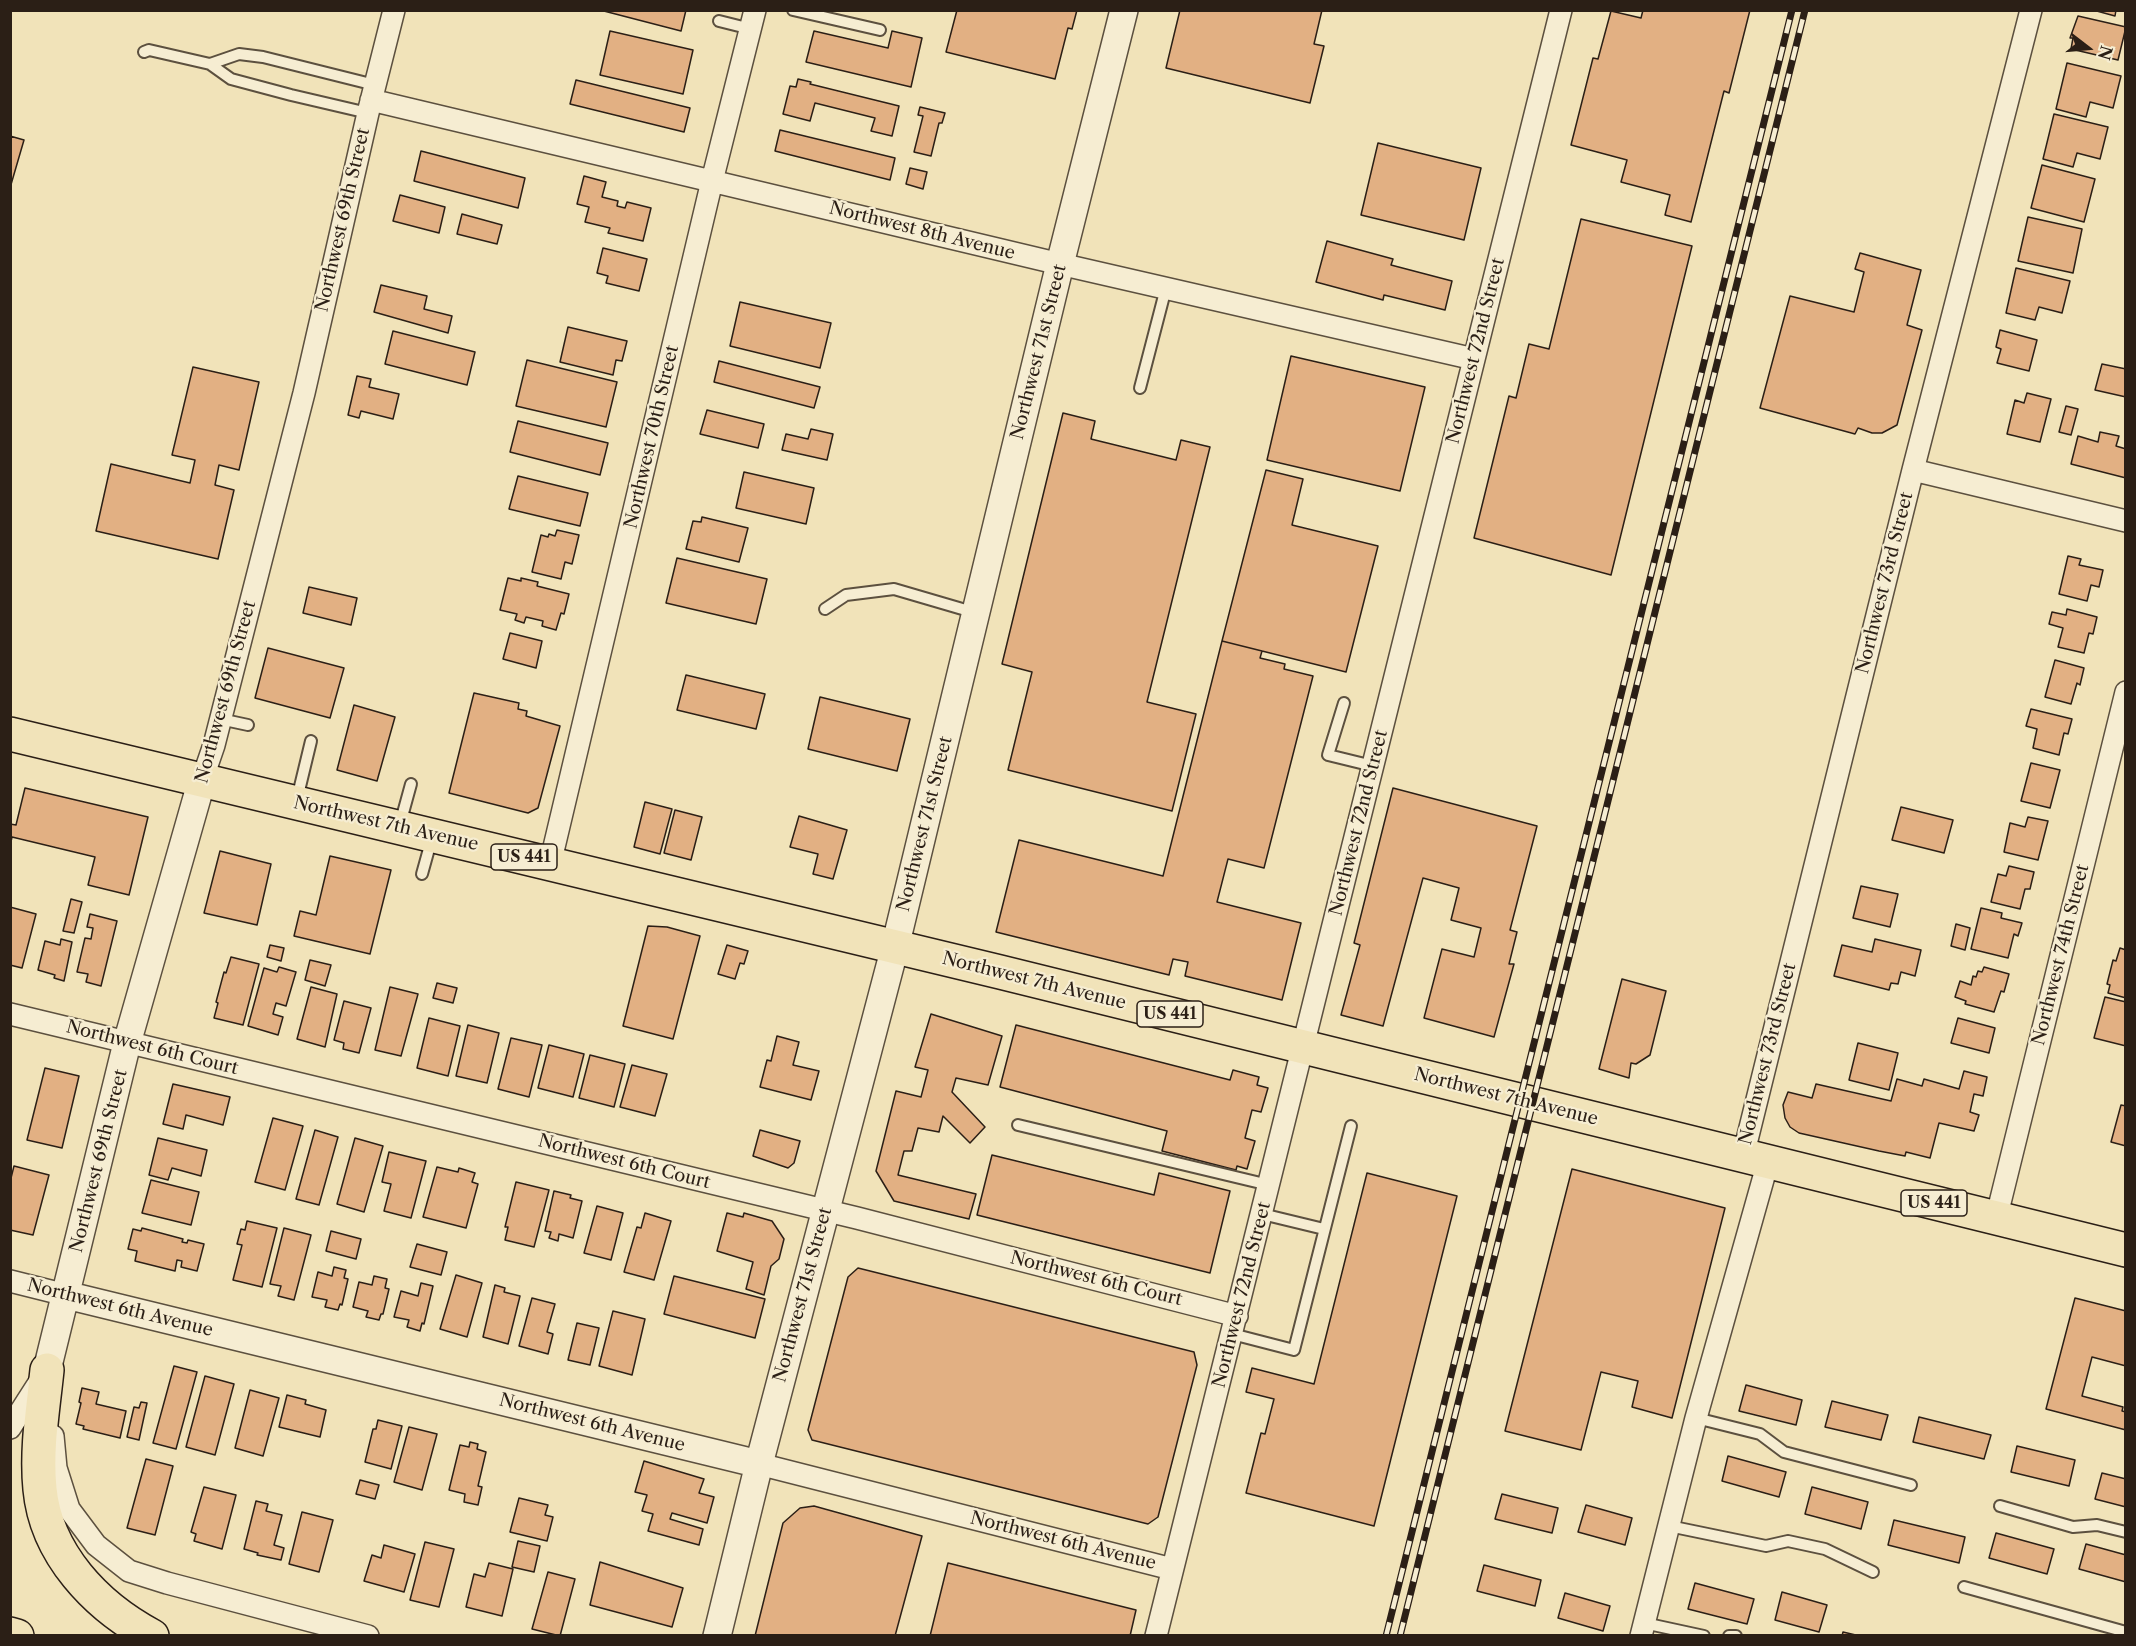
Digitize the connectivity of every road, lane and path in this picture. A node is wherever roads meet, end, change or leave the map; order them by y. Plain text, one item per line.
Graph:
1 (394, 10) edge
2 (793, 10) edge
3 (1124, 10) edge
4 (1562, 10) edge
5 (2031, 10) edge
6 (753, 20) edge
7 (719, 21) dead end
8 (880, 30) dead end
9 (144, 52) dead end
10 (210, 64) junction
11 (371, 99) junction
12 (712, 181) junction
13 (1059, 264) junction
14 (1166, 288) junction
15 (1474, 359) junction
16 (1140, 388) dead end
17 (1913, 470) junction
18 (2126, 521) edge
19 (825, 609) dead end
20 (976, 613) junction
21 (2126, 692) edge
22 (1344, 703) dead end
23 (220, 719) junction
24 (248, 725) dead end
25 (10, 734) edge
26 (311, 741) dead end
27 (1373, 766) junction
28 (202, 780) junction
29 (411, 784) dead end
30 (296, 803) junction
31 (400, 827) junction
32 (433, 835) junction
33 (550, 864) junction
34 (422, 874) dead end
35 (896, 947) junction
36 (10, 1014) edge
37 (127, 1042) junction
38 (1304, 1047) junction
39 (1018, 1125) dead end
40 (1351, 1126) dead end
41 (1755, 1159) junction
42 (1269, 1185) junction
43 (825, 1210) junction
44 (1262, 1214) junction
45 (1996, 1219) junction
46 (1324, 1229) junction
47 (2126, 1250) edge
48 (10, 1281) edge
49 (66, 1295) junction
50 (1234, 1325) junction
51 (47, 1370) junction
52 (1696, 1418) junction
53 (10, 1428) edge
54 (759, 1464) junction
55 (1911, 1485) dead end
56 (2000, 1506) dead end
57 (1669, 1526) junction
58 (2126, 1532) edge
59 (1172, 1569) junction
60 (1873, 1572) dead end
61 (1964, 1587) dead end
62 (1642, 1629) edge
63 (2126, 1632) edge
64 (10, 1634) edge
65 (17, 1635) edge
66 (152, 1635) edge
67 (369, 1635) edge
68 (717, 1635) edge
69 (1156, 1635) edge
70 (1704, 1635) edge
71 (1729, 1635) edge
72 (1736, 1635) edge

1 - 11 street, Northwest 69th Street
2 - 8 lane
3 - 13 street, Northwest 71st Street
4 - 15 street, Northwest 72nd Street
5 - 17 street, Northwest 73rd Street
6 - 7 lane
6 - 12 street, Northwest 70th Street
9 - 10 lane
10 - 11 lane
10 - 11 lane
11 - 12 street, Northwest 8th Avenue
11 - 23 street, Northwest 69th Street
12 - 13 street, Northwest 8th Avenue
12 - 33 street, Northwest 70th Street
13 - 14 street, Northwest 8th Avenue
13 - 20 street, Northwest 71st Street
14 - 15 street, Northwest 8th Avenue
14 - 16 lane
15 - 27 street, Northwest 72nd Street
17 - 18 street
17 - 41 street, Northwest 73rd Street
19 - 20 lane
20 - 35 street, Northwest 71st Street
21 - 45 street, Northwest 74th Street
22 - 27 lane
23 - 24 lane
23 - 28 street, Northwest 69th Street
25 - 28 main road, Northwest 7th Avenue / US 441
26 - 30 lane
27 - 38 street, Northwest 72nd Street
28 - 30 main road, Northwest 7th Avenue / US 441
28 - 37 street, Northwest 69th Street
29 - 31 lane
30 - 31 main road, Northwest 7th Avenue / US 441
31 - 32 main road, Northwest 7th Avenue / US 441
32 - 33 main road, Northwest 7th Avenue / US 441
32 - 34 lane
33 - 35 main road, Northwest 7th Avenue / US 441
35 - 38 main road, Northwest 7th Avenue / US 441
35 - 43 street, Northwest 71st Street
36 - 37 street, Northwest 6th Court
37 - 43 street, Northwest 6th Court
37 - 49 street, Northwest 69th Street
38 - 41 main road, Northwest 7th Avenue / US 441
38 - 42 street, Northwest 72nd Street
39 - 42 lane
40 - 46 lane
41 - 45 main road, Northwest 7th Avenue / US 441
41 - 52 street, Northwest 73rd Street
42 - 44 street, Northwest 72nd Street
43 - 50 street, Northwest 6th Court
43 - 54 street, Northwest 71st Street
44 - 46 lane
44 - 50 street, Northwest 72nd Street
45 - 47 main road, Northwest 7th Avenue / US 441
46 - 50 lane
48 - 49 street, Northwest 6th Avenue
49 - 51 street, Northwest 69th Street
49 - 54 street, Northwest 6th Avenue
50 - 59 street, Northwest 72nd Street
51 - 53 street
51 - 66 main road
51 - 67 street
52 - 55 lane
52 - 57 street, Northwest 73rd Street
54 - 59 street, Northwest 6th Avenue
54 - 68 street, Northwest 71st Street
56 - 58 lane
57 - 60 lane
57 - 62 street, Northwest 73rd Street
59 - 69 street, Northwest 72nd Street
61 - 63 lane
62 - 70 lane
64 - 65 main road
71 - 72 lane

